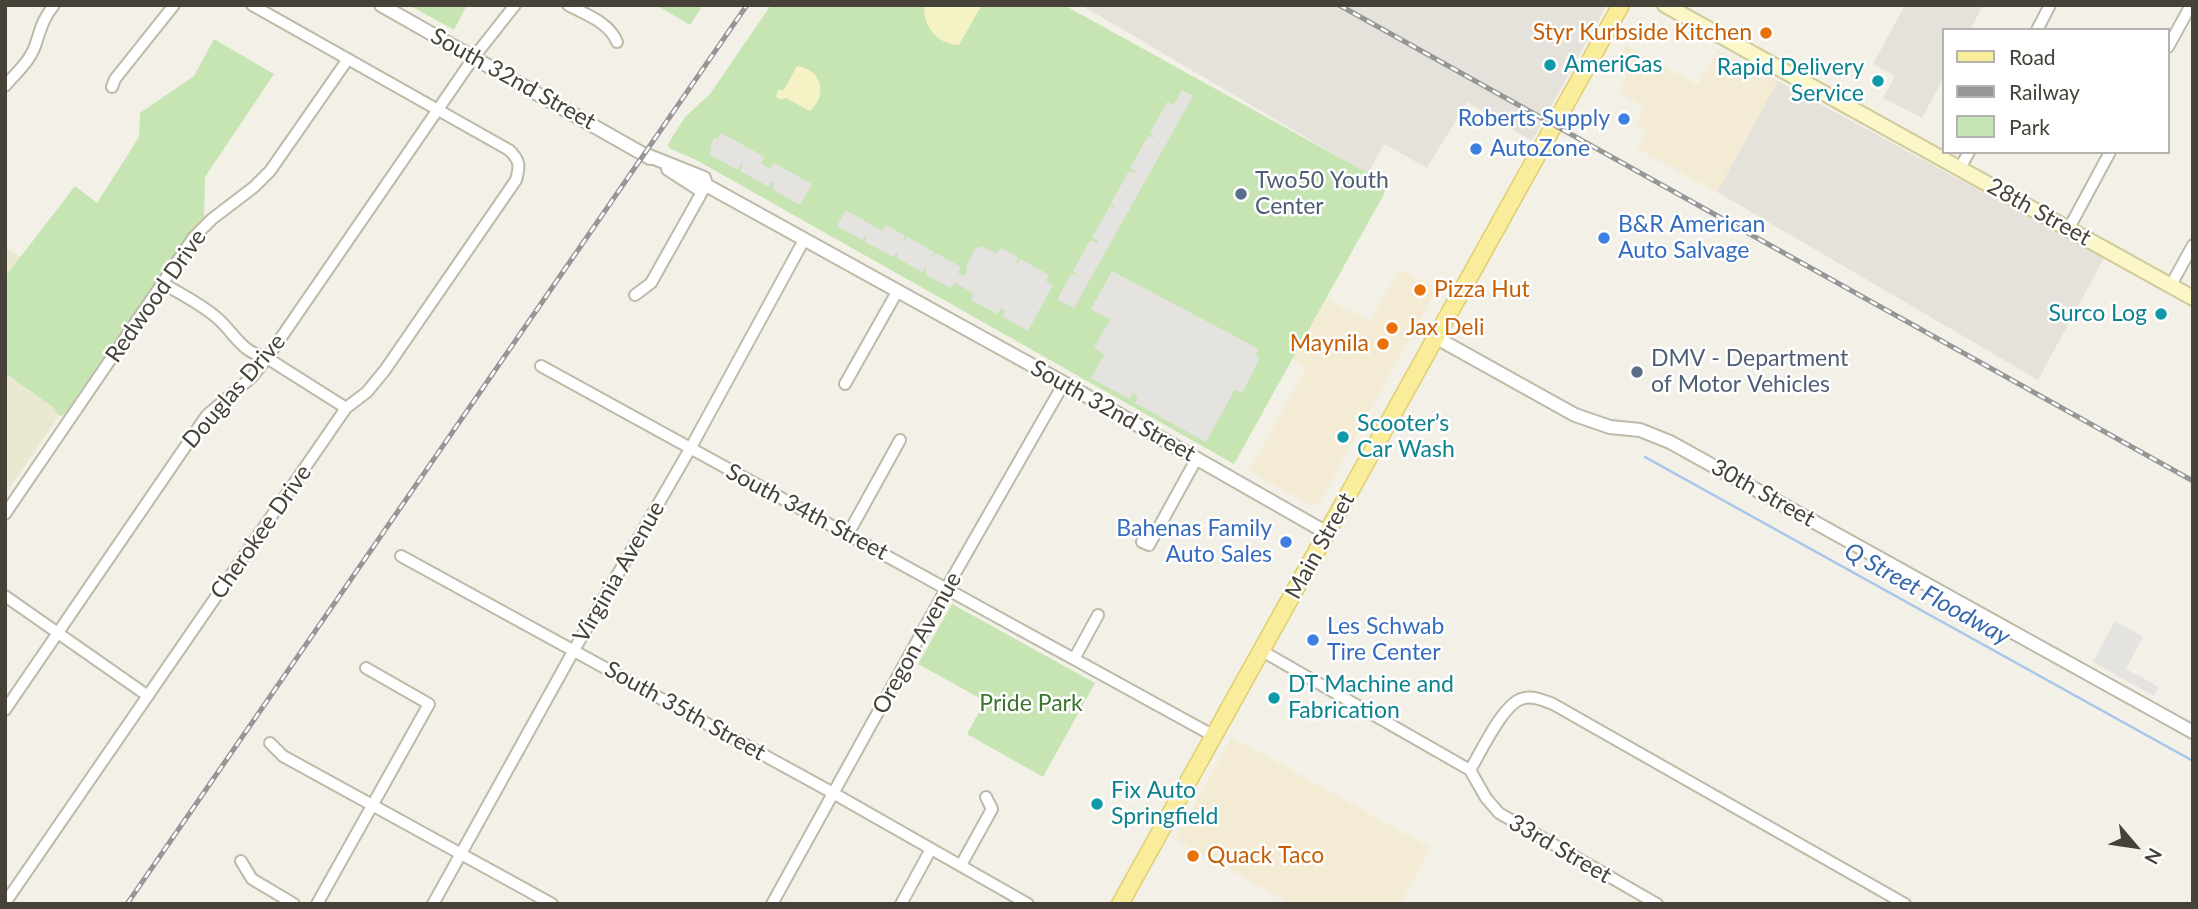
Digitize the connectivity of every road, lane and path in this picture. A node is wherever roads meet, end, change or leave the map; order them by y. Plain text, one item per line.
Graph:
1 (54, 5) edge
2 (174, 5) edge
3 (252, 5) edge
4 (381, 5) edge
5 (515, 5) edge
6 (568, 5) edge
7 (1621, 5) edge
8 (1665, 5) edge
9 (2050, 5) edge
10 (2191, 5) edge
11 (2037, 28) edge
12 (617, 41) dead end
13 (2170, 43) edge
14 (474, 57) junction
15 (348, 59) junction
16 (5, 86) edge
17 (112, 88) dead end
18 (438, 109) junction
19 (1968, 154) edge
20 (2109, 154) edge
21 (1961, 168) junction
22 (706, 185) junction
23 (2069, 228) junction
24 (804, 240) junction
25 (2193, 245) edge
26 (164, 284) junction
27 (2171, 285) junction
28 (897, 292) junction
29 (635, 295) dead end
30 (2193, 298) edge
31 (1435, 337) junction
32 (267, 358) junction
33 (541, 366) dead end
34 (1064, 383) junction
35 (845, 384) dead end
36 (346, 408) junction
37 (900, 440) dead end
38 (690, 449) junction
39 (1197, 458) junction
40 (5, 514) edge
41 (1327, 533) junction
42 (848, 534) junction
43 (1142, 542) dead end
44 (401, 556) dead end
45 (946, 589) junction
46 (5, 596) edge
47 (1098, 615) dead end
48 (58, 632) junction
49 (574, 650) junction
50 (1262, 651) junction
51 (1074, 659) junction
52 (366, 668) dead end
53 (148, 696) junction
54 (5, 710) edge
55 (2193, 732) edge
56 (1214, 736) junction
57 (270, 743) dead end
58 (1470, 770) junction
59 (833, 793) junction
60 (986, 797) dead end
61 (373, 806) junction
62 (931, 849) junction
63 (461, 853) junction
64 (242, 861) dead end
65 (961, 865) junction
66 (5, 903) edge
67 (294, 904) edge
68 (317, 904) edge
69 (433, 904) edge
70 (552, 904) edge
71 (772, 904) edge
72 (901, 904) edge
73 (1028, 904) edge
74 (1121, 904) edge
75 (1657, 904) edge
76 (1905, 904) edge

1 - 16 street
2 - 17 street
3 - 15 street
4 - 14 street, South 32nd Street
5 - 14 street, Douglas Drive
6 - 12 street
7 - 31 main road, Main Street
8 - 21 main road, 28th Street
9 - 11 street
10 - 13 street
14 - 18 street, Douglas Drive
14 - 22 street, South 32nd Street
15 - 18 street
15 - 26 street, Redwood Drive
18 - 32 street, Douglas Drive
18 - 36 street, Cherokee Drive
19 - 21 street
20 - 23 street
21 - 23 main road, 28th Street
22 - 24 street, South 32nd Street
22 - 29 street
23 - 27 main road, 28th Street
24 - 28 street, South 32nd Street
24 - 38 street, Virginia Avenue
25 - 27 street
26 - 32 street
26 - 40 street, Redwood Drive
27 - 30 main road, 28th Street
28 - 34 street, South 32nd Street
28 - 35 street
31 - 41 main road, Main Street
31 - 55 street, 30th Street
32 - 36 street
32 - 48 street, Douglas Drive
33 - 38 street, South 34th Street
34 - 39 street, South 32nd Street
34 - 45 street, Oregon Avenue
36 - 53 street, Cherokee Drive
37 - 42 street
38 - 42 street, South 34th Street
38 - 49 street, Virginia Avenue
39 - 41 street, South 32nd Street
39 - 43 street
41 - 50 main road, Main Street
42 - 45 street, South 34th Street
44 - 49 street, South 35th Street
45 - 51 street, South 34th Street
45 - 59 street, Oregon Avenue
46 - 48 street
47 - 51 street
48 - 53 street
48 - 54 street, Douglas Drive
49 - 59 street, South 35th Street
49 - 63 street, Virginia Avenue
50 - 56 main road, Main Street
50 - 58 street, 33rd Street
51 - 56 street, South 34th Street
52 - 61 street
53 - 66 street, Cherokee Drive
56 - 74 main road, Main Street
57 - 61 street
58 - 75 street, 33rd Street
58 - 76 street
59 - 62 street, South 35th Street
59 - 71 street, Oregon Avenue
60 - 65 street
61 - 63 street
61 - 68 street
62 - 65 street, South 35th Street
62 - 72 street
63 - 69 street, Virginia Avenue
63 - 70 street
64 - 67 street
65 - 73 street, South 35th Street

